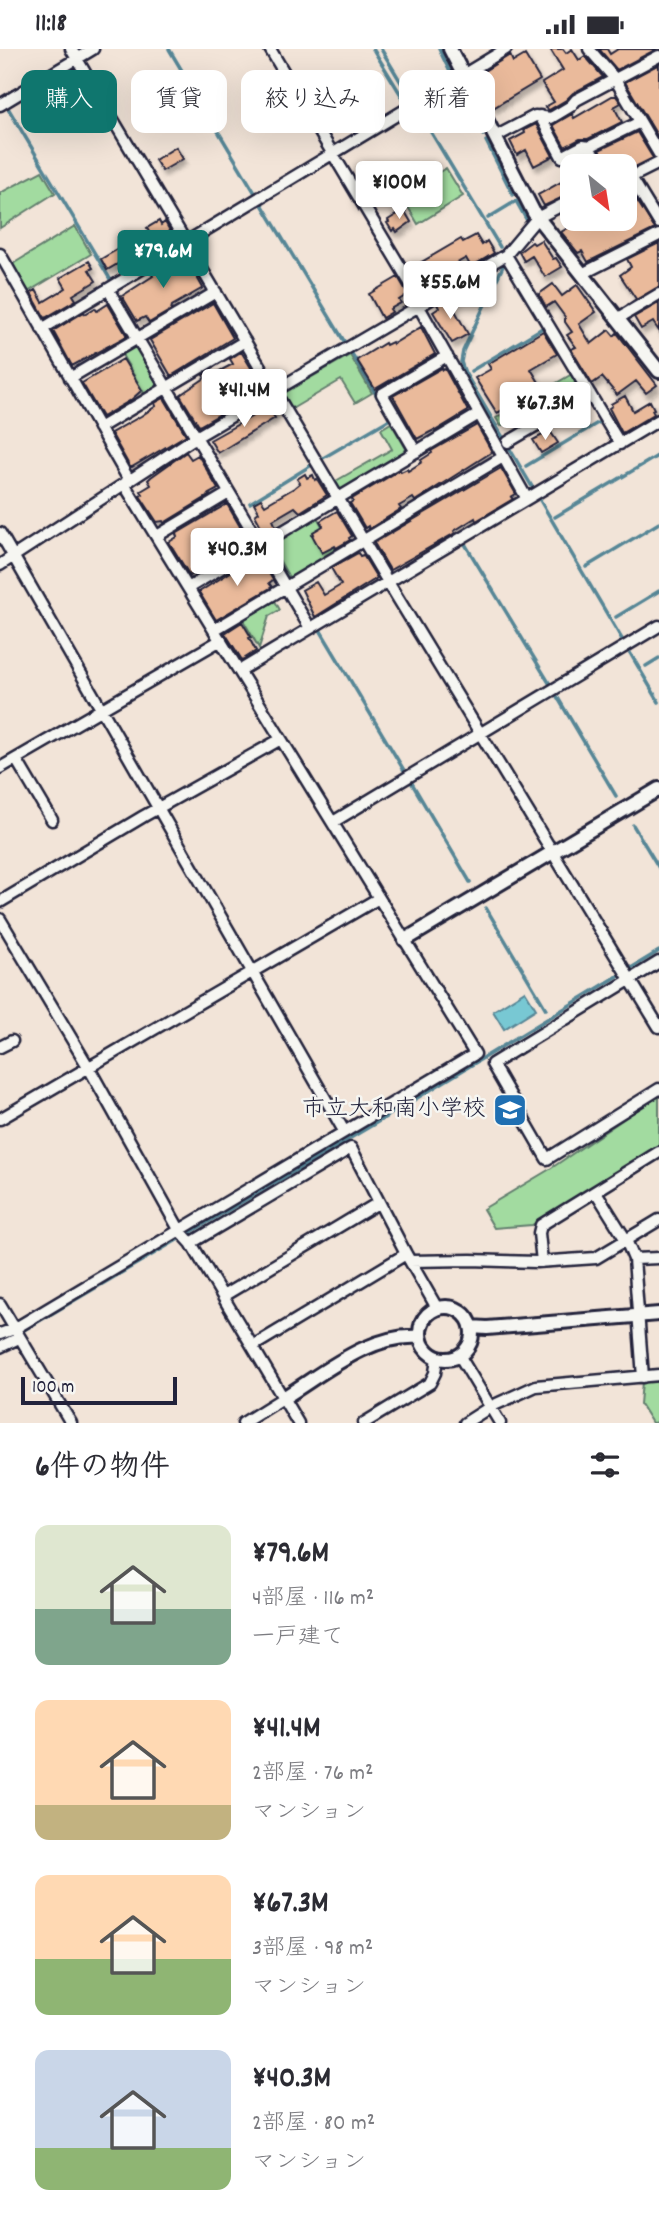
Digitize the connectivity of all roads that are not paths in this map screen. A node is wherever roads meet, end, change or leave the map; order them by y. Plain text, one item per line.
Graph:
1 (93, 49) edge
2 (270, 49) edge
3 (450, 49) edge
4 (506, 49) edge
5 (589, 49) edge
6 (74, 54) edge
7 (659, 55) edge
8 (460, 70) edge
9 (470, 70) edge
10 (615, 79) junction
11 (0, 105) edge
12 (399, 113) edge
13 (540, 116) junction
14 (640, 122) junction
15 (493, 133) edge
16 (495, 137) junction
17 (589, 147) junction
18 (332, 153) junction
19 (593, 154) edge
20 (659, 154) edge
21 (659, 163) edge
22 (637, 174) edge
23 (637, 191) edge
24 (560, 206) edge
25 (537, 218) junction
26 (659, 223) edge
27 (659, 235) edge
28 (186, 243) junction
29 (0, 254) edge
30 (506, 254) junction
31 (582, 274) junction
32 (108, 289) junction
33 (216, 292) junction
34 (659, 294) edge
35 (420, 304) junction
36 (617, 319) junction
37 (43, 329) junction
38 (137, 338) junction
39 (245, 341) junction
40 (446, 356) junction
41 (659, 371) edge
42 (70, 378) junction
43 (167, 388) junction
44 (275, 391) junction
45 (590, 394) junction
46 (479, 414) junction
47 (659, 421) edge
48 (99, 428) junction
49 (196, 437) junction
50 (508, 442) dead end
51 (620, 444) junction
52 (416, 452) junction
53 (503, 457) junction
54 (127, 482) junction
55 (229, 493) junction
56 (532, 496) junction
57 (339, 498) junction
58 (0, 533) edge
59 (157, 536) junction
60 (364, 540) junction
61 (260, 545) junction
62 (14, 556) junction
63 (0, 565) edge
64 (388, 582) junction
65 (286, 587) junction
66 (188, 588) junction
67 (659, 626) edge
68 (310, 628) junction
69 (214, 630) junction
70 (221, 640) junction
71 (239, 671) junction
72 (102, 709) junction
73 (480, 734) junction
74 (281, 739) junction
75 (16, 759) junction
76 (0, 768) edge
77 (659, 789) edge
78 (159, 808) junction
79 (52, 820) dead end
80 (333, 822) junction
81 (552, 853) junction
82 (379, 898) junction
83 (0, 902) edge
84 (0, 919) edge
85 (405, 940) junction
86 (659, 962) edge
87 (254, 972) junction
88 (626, 974) junction
89 (658, 1025) edge
90 (12, 1041) dead end
91 (0, 1047) edge
92 (89, 1068) junction
93 (659, 1089) edge
94 (0, 1119) edge
95 (344, 1132) junction
96 (659, 1152) edge
97 (596, 1192) junction
98 (378, 1203) junction
99 (659, 1220) edge
100 (185, 1237) junction
101 (626, 1240) junction
102 (408, 1258) junction
103 (659, 1258) edge
104 (634, 1259) junction
105 (542, 1262) junction
106 (223, 1296) junction
107 (0, 1304) edge
108 (437, 1308) junction
109 (659, 1314) edge
110 (637, 1316) junction
111 (471, 1327) junction
112 (0, 1334) edge
113 (17, 1334) junction
114 (420, 1337) junction
115 (253, 1346) junction
116 (0, 1347) edge
117 (459, 1355) junction
118 (437, 1357) junction
119 (659, 1375) edge
120 (643, 1377) junction
121 (283, 1398) junction
122 (490, 1407) junction
123 (71, 1423) edge
124 (243, 1423) edge
125 (298, 1423) edge
126 (364, 1423) edge
127 (465, 1423) edge
128 (500, 1423) edge

1 - 6 street
2 - 18 street
3 - 8 street
4 - 9 street
5 - 10 street
6 - 11 street
6 - 28 street
7 - 10 street
10 - 13 street
10 - 14 street
12 - 18 street
13 - 16 street
13 - 17 street
14 - 17 street
14 - 20 street
15 - 16 street
16 - 25 street
17 - 19 street
18 - 28 street
18 - 35 street
21 - 22 street
23 - 26 street
24 - 25 street
25 - 30 street
25 - 31 street
27 - 31 street
28 - 32 street
28 - 33 street
29 - 37 street
30 - 35 street
30 - 45 street
31 - 36 street
32 - 37 street
32 - 38 street
33 - 38 street
33 - 39 street
34 - 36 street
35 - 40 street
35 - 44 street
36 - 41 street
37 - 42 street
38 - 42 street
38 - 43 street
39 - 43 street
39 - 44 street
40 - 46 street
40 - 52 street
42 - 48 street
43 - 48 street
43 - 49 street
44 - 49 street
44 - 57 street
45 - 50 street
45 - 51 street
46 - 52 street
46 - 53 street
47 - 51 street
48 - 54 street
49 - 54 street
49 - 55 street
51 - 56 street
52 - 57 street
53 - 56 street
53 - 60 street
54 - 59 street
54 - 62 street
55 - 59 street
55 - 61 street
56 - 64 street
57 - 60 street
57 - 61 street
58 - 62 street
59 - 66 street
60 - 64 street
60 - 65 street
61 - 65 street
61 - 66 street
62 - 63 street
62 - 72 street
64 - 68 street
64 - 73 street
65 - 68 street
65 - 69 street
66 - 69 street
67 - 73 street
68 - 71 street
69 - 70 street
70 - 71 street
70 - 72 street
71 - 74 street
72 - 75 street
72 - 78 street
73 - 80 street
73 - 81 street
74 - 78 street
74 - 80 street
75 - 76 street
75 - 79 street
77 - 81 street
78 - 83 street
78 - 87 street
80 - 82 street
81 - 85 street
81 - 88 street
82 - 85 street
82 - 87 street
84 - 92 street
85 - 95 street
86 - 88 street
87 - 92 street
87 - 95 street
88 - 89 street
88 - 93 street
90 - 91 street
92 - 94 street
92 - 100 street
95 - 100 street
96 - 97 street
97 - 101 street
97 - 105 street
98 - 100 street
98 - 102 street
98 - 106 street
99 - 101 street
100 - 106 street
100 - 113 street
101 - 104 street
101 - 105 street
102 - 105 street
102 - 108 street
102 - 115 street
103 - 104 street
104 - 110 street
106 - 115 street
107 - 113 street
108 - 111 street
108 - 114 street
109 - 110 street
110 - 111 street
110 - 120 street
111 - 117 street
112 - 113 street
113 - 116 street
113 - 123 street
114 - 118 street
114 - 121 street
115 - 121 street
117 - 118 street
117 - 122 street
118 - 126 street
119 - 120 street
120 - 122 street
121 - 124 street
121 - 125 street
122 - 127 street
122 - 128 street

